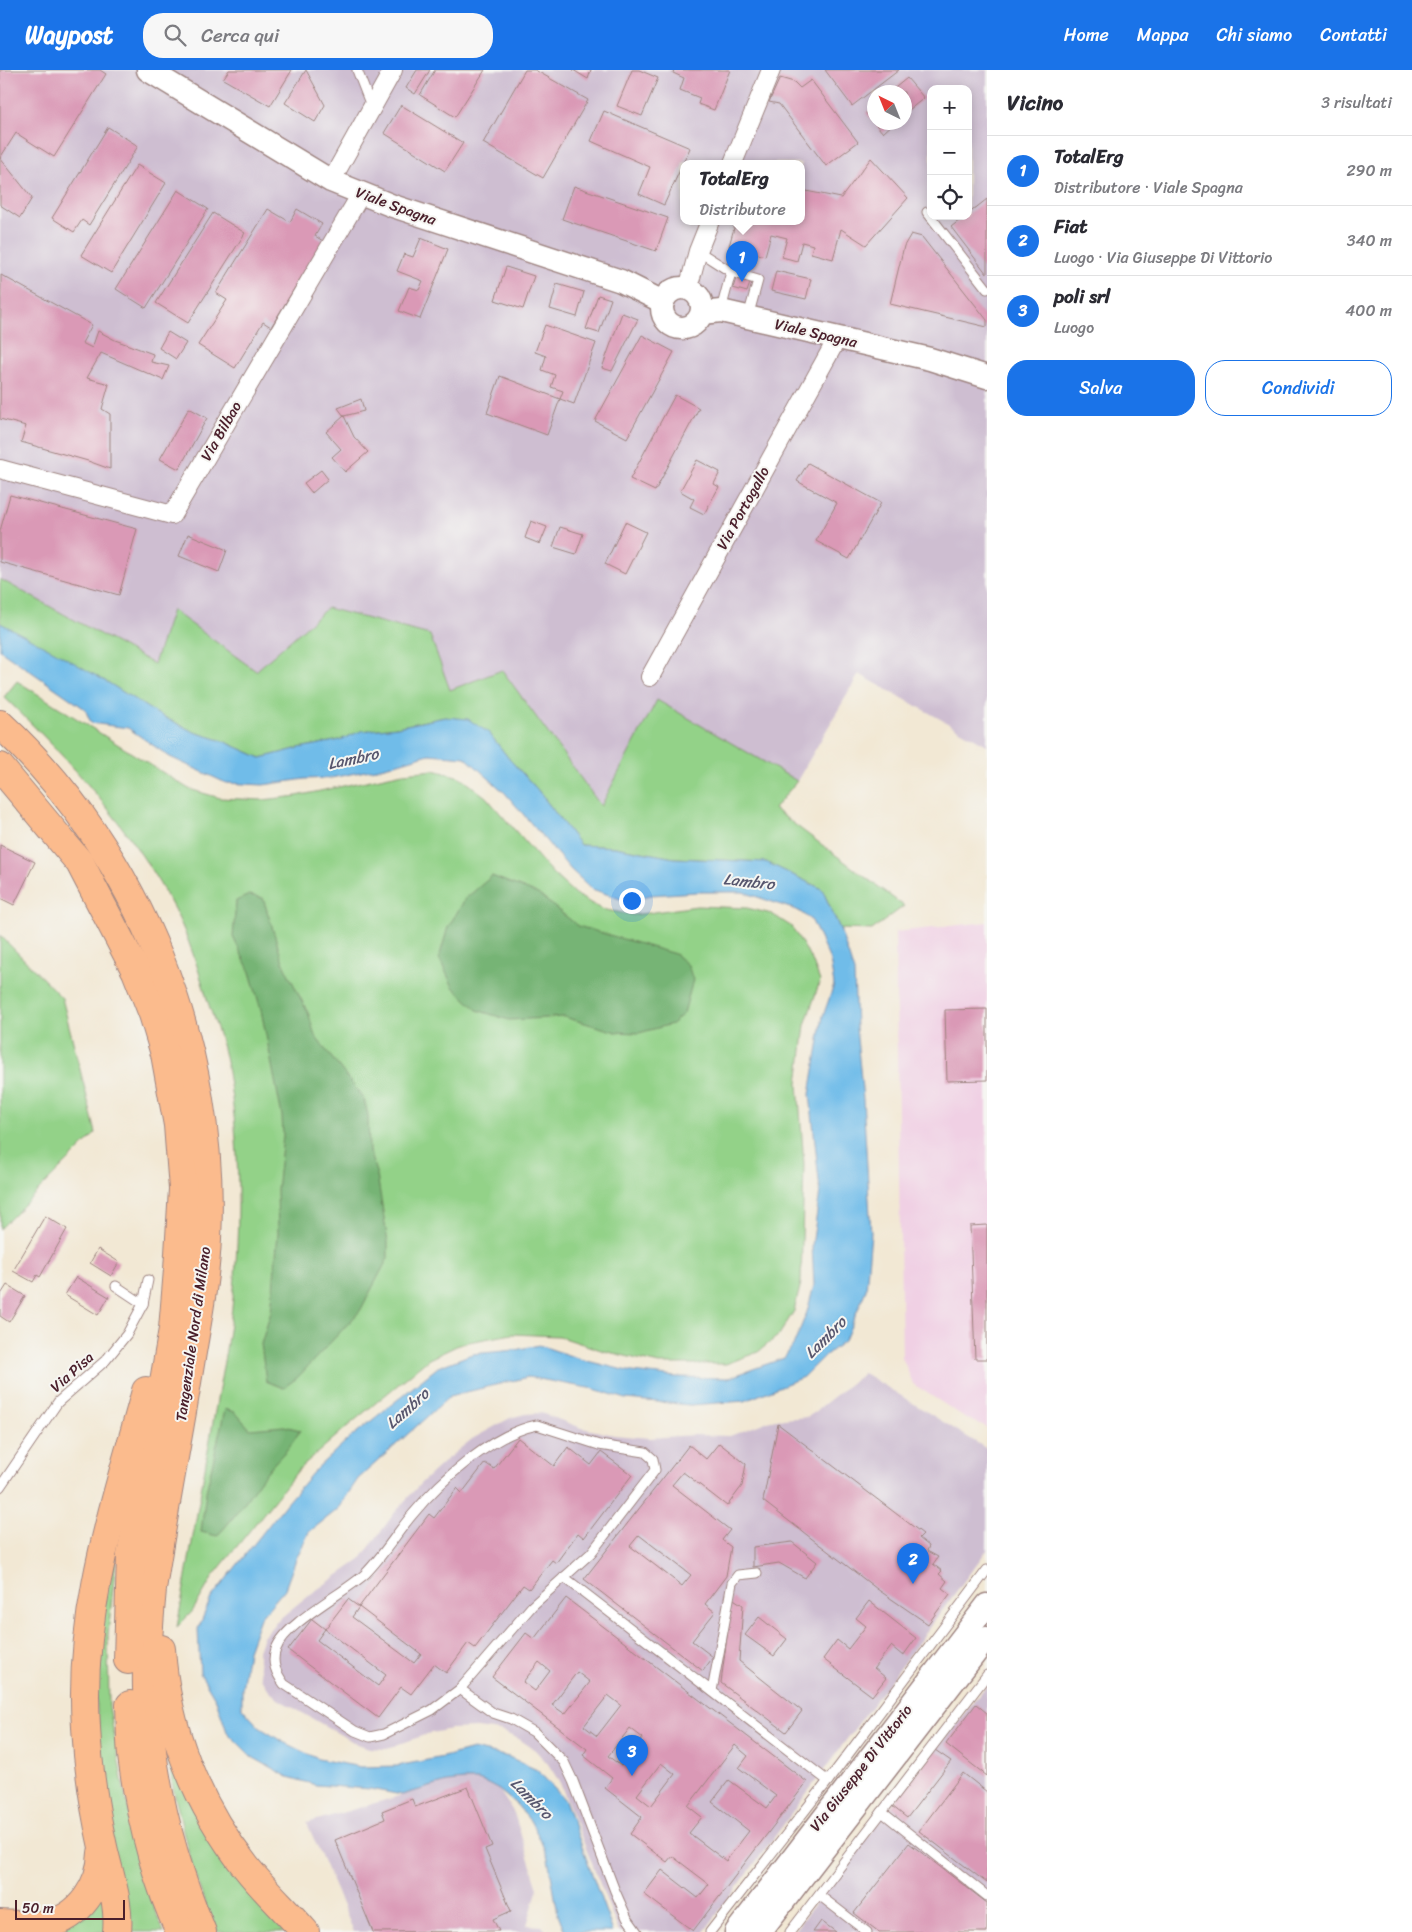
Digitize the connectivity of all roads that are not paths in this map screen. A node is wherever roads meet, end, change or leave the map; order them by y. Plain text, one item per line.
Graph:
1 (148, 70) edge
2 (357, 70) edge
3 (393, 70) edge
4 (771, 70) edge
5 (371, 106) junction
6 (734, 160) edge
7 (331, 181) junction
8 (361, 194) junction
9 (933, 220) edge
10 (708, 225) edge
11 (698, 251) junction
12 (731, 272) junction
13 (688, 289) junction
14 (987, 289) edge
15 (663, 302) junction
16 (711, 312) junction
17 (748, 317) junction
18 (836, 338) junction
19 (930, 359) junction
20 (987, 367) edge
21 (987, 377) edge
22 (0, 469) edge
23 (650, 678) dead end
24 (0, 724) edge
25 (0, 767) edge
26 (148, 1280) dead end
27 (116, 1286) dead end
28 (143, 1304) junction
29 (176, 1328) junction
30 (157, 1428) junction
31 (0, 1486) edge
32 (987, 1570) edge
33 (757, 1573) dead end
34 (564, 1578) junction
35 (987, 1605) edge
36 (987, 1638) edge
37 (987, 1675) edge
38 (460, 1689) junction
39 (712, 1691) junction
40 (828, 1781) junction
41 (882, 1812) junction
42 (103, 1846) junction
43 (818, 1895) junction
44 (987, 1896) edge
45 (0, 1924) edge
46 (117, 1932) edge
47 (180, 1932) edge
48 (202, 1932) edge
49 (305, 1932) edge
50 (636, 1932) edge
51 (710, 1932) edge
52 (736, 1932) edge
53 (760, 1932) edge
54 (790, 1932) edge
55 (866, 1932) edge

1 - 7 street, Viale Spagna
2 - 5 lane
3 - 5 street
4 - 6 street
5 - 7 street
7 - 8 street, Viale Spagna
8 - 15 street, Viale Spagna
8 - 22 street, Via Bilbao
9 - 14 lane
10 - 11 street
11 - 12 lane
11 - 13 street
12 - 16 lane
12 - 17 lane
13 - 15 street
13 - 16 street
15 - 16 street
16 - 17 street, Viale Spagna
17 - 18 street, Viale Spagna
18 - 19 street, Viale Spagna
18 - 23 street, Via Portogallo
19 - 20 street, Viale Spagna
19 - 21 street, Viale Spagna
24 - 29 highway, Tangenziale Nord di Milano
25 - 29 highway
26 - 28 lane, Via Pisa
27 - 28 lane
28 - 31 lane, Via Pisa
29 - 30 highway, Tangenziale Nord di Milano
29 - 30 highway
30 - 42 highway
30 - 47 highway, Tangenziale Nord di Milano
30 - 48 highway, Tangenziale Nord di Milano
30 - 49 highway
32 - 40 lane
33 - 39 lane
34 - 38 lane
34 - 38 lane
34 - 39 lane
35 - 52 street, Via Giuseppe Di Vittorio
36 - 53 street, Via Giuseppe Di Vittorio
37 - 41 lane
38 - 50 lane
39 - 40 lane
40 - 51 lane
41 - 43 lane
41 - 44 lane
42 - 45 highway
42 - 46 highway
43 - 54 lane
43 - 55 lane

